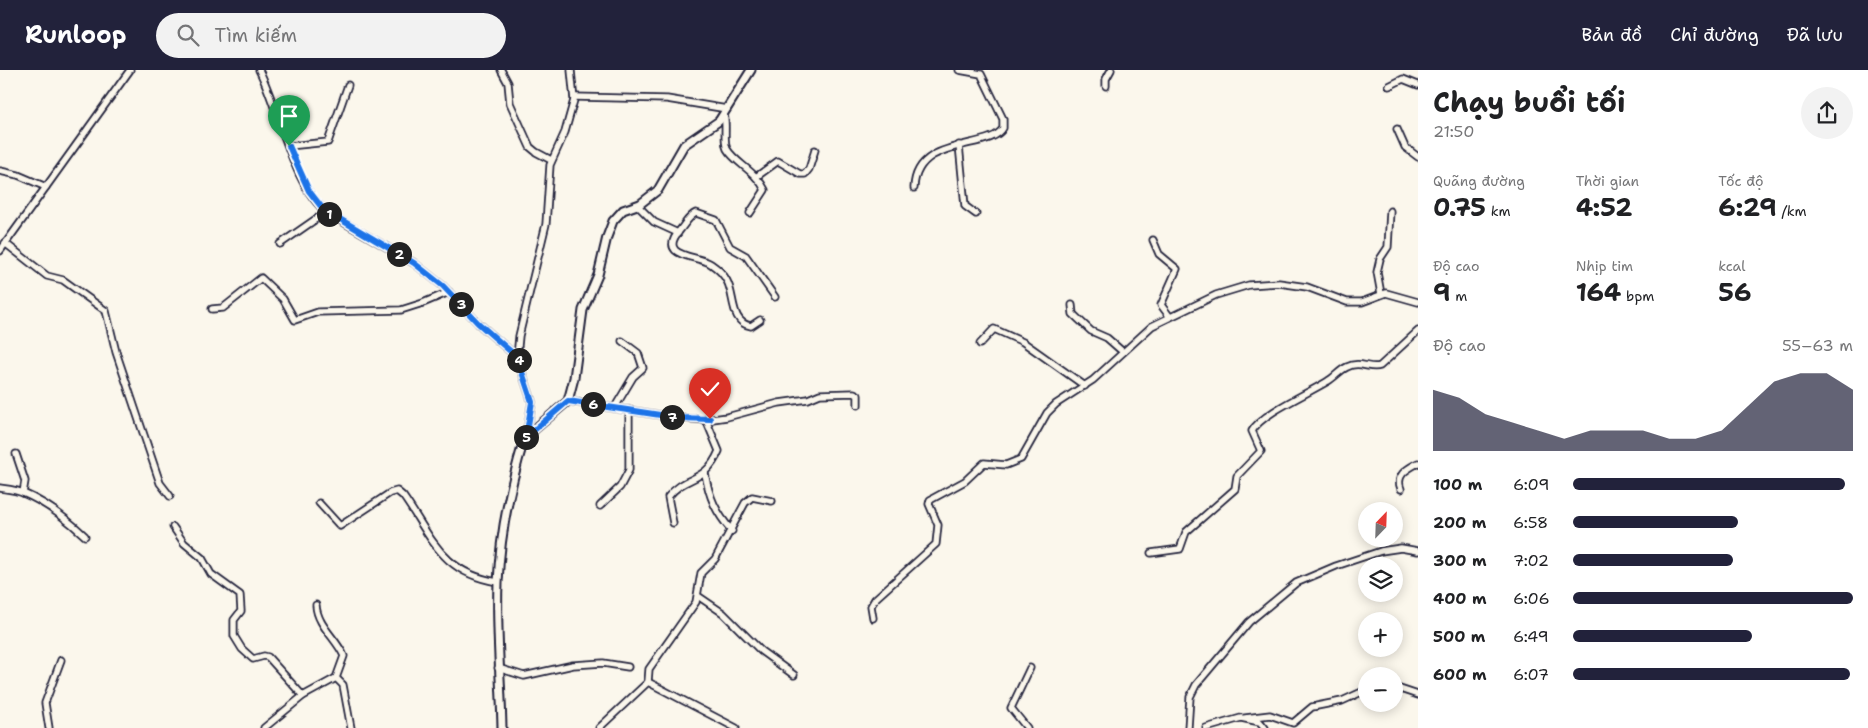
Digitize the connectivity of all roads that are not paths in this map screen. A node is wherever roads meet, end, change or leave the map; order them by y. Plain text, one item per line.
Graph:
1 (130, 70) edge
2 (259, 70) edge
3 (500, 70) edge
4 (571, 70) edge
5 (752, 70) edge
6 (959, 70) edge
7 (1112, 70) edge
8 (978, 72) edge
9 (1418, 84) edge
10 (348, 85) dead end
11 (1106, 86) dead end
12 (1389, 86) dead end
13 (574, 97) junction
14 (726, 111) junction
15 (1397, 129) dead end
16 (960, 145) junction
17 (289, 146) junction
18 (815, 150) dead end
19 (1418, 157) edge
20 (552, 160) junction
21 (0, 171) edge
22 (756, 178) junction
23 (46, 187) junction
24 (914, 188) dead end
25 (637, 205) junction
26 (1390, 211) dead end
27 (326, 212) junction
28 (750, 213) dead end
29 (976, 214) dead end
30 (678, 233) junction
31 (1153, 240) dead end
32 (6, 243) junction
33 (280, 244) dead end
34 (0, 252) edge
35 (449, 292) junction
36 (1381, 294) junction
37 (776, 297) dead end
38 (1418, 302) edge
39 (1072, 305) dead end
40 (212, 309) dead end
41 (1170, 317) junction
42 (760, 320) dead end
43 (1418, 331) edge
44 (622, 341) dead end
45 (980, 344) dead end
46 (1123, 352) junction
47 (517, 357) junction
48 (1085, 386) junction
49 (568, 401) junction
50 (858, 405) dead end
51 (615, 407) junction
52 (629, 410) junction
53 (706, 420) junction
54 (526, 437) junction
55 (16, 454) dead end
56 (1418, 463) edge
57 (705, 473) junction
58 (0, 488) edge
59 (1402, 489) dead end
60 (24, 493) junction
61 (170, 496) dead end
62 (772, 502) dead end
63 (319, 503) dead end
64 (600, 506) dead end
65 (673, 523) dead end
66 (173, 527) dead end
67 (732, 531) junction
68 (85, 536) dead end
69 (1418, 551) edge
70 (1151, 553) dead end
71 (498, 582) junction
72 (698, 596) junction
73 (316, 605) dead end
74 (873, 618) dead end
75 (61, 660) dead end
76 (628, 667) dead end
77 (498, 668) junction
78 (1030, 668) dead end
79 (794, 675) dead end
80 (336, 678) junction
81 (648, 682) junction
82 (1403, 691) edge
83 (1358, 694) edge
84 (1418, 695) edge
85 (303, 696) junction
86 (1245, 718) junction
87 (49, 728) edge
88 (264, 728) edge
89 (350, 728) edge
90 (502, 728) edge
91 (599, 728) edge
92 (736, 728) edge
93 (1027, 728) edge
94 (1188, 728) edge
95 (1206, 728) edge
96 (1265, 728) edge

1 - 23 street
2 - 17 street
3 - 20 street
4 - 13 street
5 - 14 street
6 - 8 street
7 - 11 street
8 - 16 street
9 - 12 street
10 - 17 street
13 - 14 street
13 - 20 street
14 - 22 street
14 - 25 street
15 - 19 street
16 - 24 street
16 - 29 street
17 - 27 street
18 - 22 street
20 - 47 street
21 - 23 street
22 - 28 street
23 - 32 street
25 - 30 street
25 - 49 street
26 - 36 street
27 - 33 street
27 - 35 street
30 - 37 street
30 - 42 street
31 - 41 street
32 - 34 street
32 - 61 street
35 - 40 street
35 - 47 street
36 - 38 street
36 - 41 street
39 - 46 street
41 - 46 street
43 - 70 street
44 - 51 street
45 - 48 street
46 - 48 street
47 - 54 street
48 - 74 street
49 - 51 street
49 - 54 street
50 - 53 street
51 - 52 street
52 - 53 street
52 - 64 street
53 - 57 street
54 - 71 street
55 - 60 street
56 - 59 street
57 - 65 street
57 - 67 street
58 - 60 street
60 - 68 street
62 - 67 street
63 - 71 street
66 - 85 street
67 - 72 street
69 - 94 street
71 - 77 street
72 - 79 street
72 - 81 street
73 - 80 street
75 - 87 street
76 - 77 street
77 - 90 street
78 - 93 street
80 - 85 street
80 - 89 street
81 - 91 street
81 - 92 street
82 - 84 street
83 - 86 street
85 - 88 street
86 - 95 street
86 - 96 street

